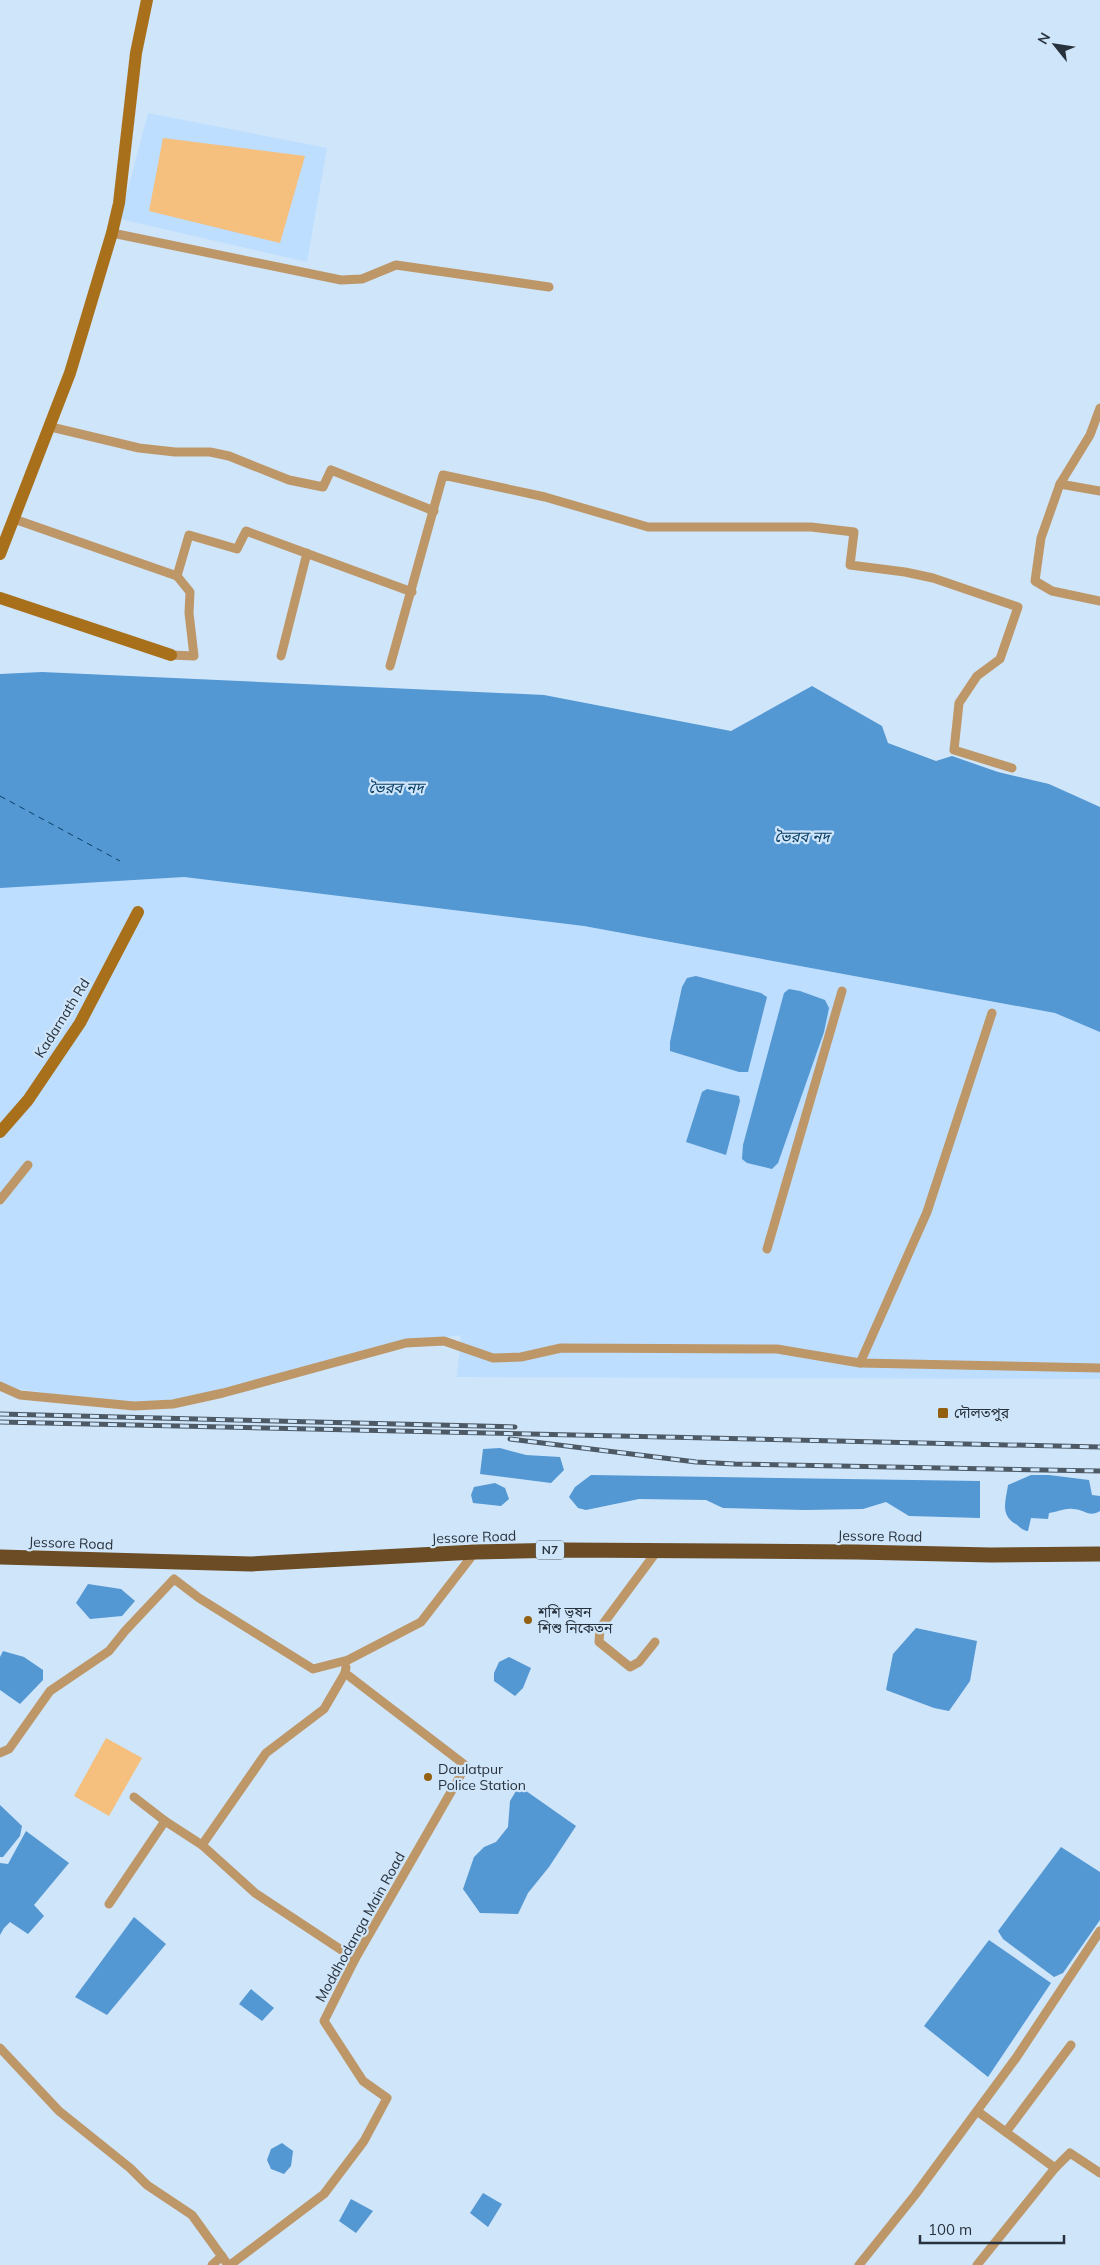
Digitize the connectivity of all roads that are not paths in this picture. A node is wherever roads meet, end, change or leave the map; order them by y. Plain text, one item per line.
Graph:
1 (147, 0) edge
2 (112, 233) junction
3 (550, 287) dead end
4 (1100, 408) edge
5 (51, 427) junction
6 (1060, 484) junction
7 (1100, 491) edge
8 (434, 511) junction
9 (14, 518) junction
10 (307, 553) junction
11 (0, 554) edge
12 (176, 576) junction
13 (412, 592) junction
14 (0, 598) edge
15 (1100, 601) edge
16 (172, 656) joint
17 (281, 656) dead end
18 (390, 666) dead end
19 (1012, 768) dead end
20 (138, 912) dead end
21 (842, 991) dead end
22 (992, 1013) dead end
23 (0, 1132) edge
24 (28, 1165) dead end
25 (0, 1200) edge
26 (767, 1249) dead end
27 (860, 1362) junction
28 (1100, 1368) edge
29 (0, 1386) edge
30 (1100, 1544) edge
31 (0, 1549) edge
32 (657, 1551) junction
33 (474, 1552) junction
34 (1100, 1554) edge
35 (0, 1557) edge
36 (655, 1642) dead end
37 (348, 1660) junction
38 (345, 1672) junction
39 (0, 1753) edge
40 (134, 1798) dead end
41 (165, 1821) junction
42 (202, 1845) junction
43 (109, 1904) dead end
44 (1100, 1931) edge
45 (355, 1959) junction
46 (1071, 2045) dead end
47 (0, 2048) edge
48 (977, 2111) junction
49 (1006, 2132) junction
50 (1055, 2168) junction
51 (1100, 2174) edge
52 (222, 2256) junction
53 (212, 2265) edge
54 (229, 2265) edge
55 (859, 2265) edge
56 (977, 2265) edge

1 - 2 street
2 - 3 street
2 - 5 street
4 - 6 street
5 - 8 street
5 - 9 street
6 - 7 street
6 - 15 street
8 - 13 street
8 - 19 street
9 - 11 street
9 - 12 street
10 - 12 street
10 - 13 street
10 - 17 street
12 - 16 street
13 - 18 street
14 - 16 street
20 - 23 street, Kadarnath Rd
21 - 26 street
22 - 27 street
24 - 25 street
27 - 28 street
27 - 29 street
30 - 31 highway, Jessore Road / N7
32 - 33 highway, Jessore Road / N7
32 - 34 highway, Jessore Road / N7
32 - 36 street
33 - 35 highway, Jessore Road / N7
33 - 37 street
37 - 38 street
37 - 39 street
38 - 42 street
38 - 45 street, Moddhodanga Main Road
40 - 41 street
41 - 42 street
41 - 43 street
42 - 45 street
44 - 48 street
45 - 54 street, Moddhodanga Main Road
46 - 49 street
47 - 52 street
48 - 49 street
48 - 55 street
49 - 50 street
50 - 51 street
50 - 56 street
52 - 53 street
52 - 54 street

